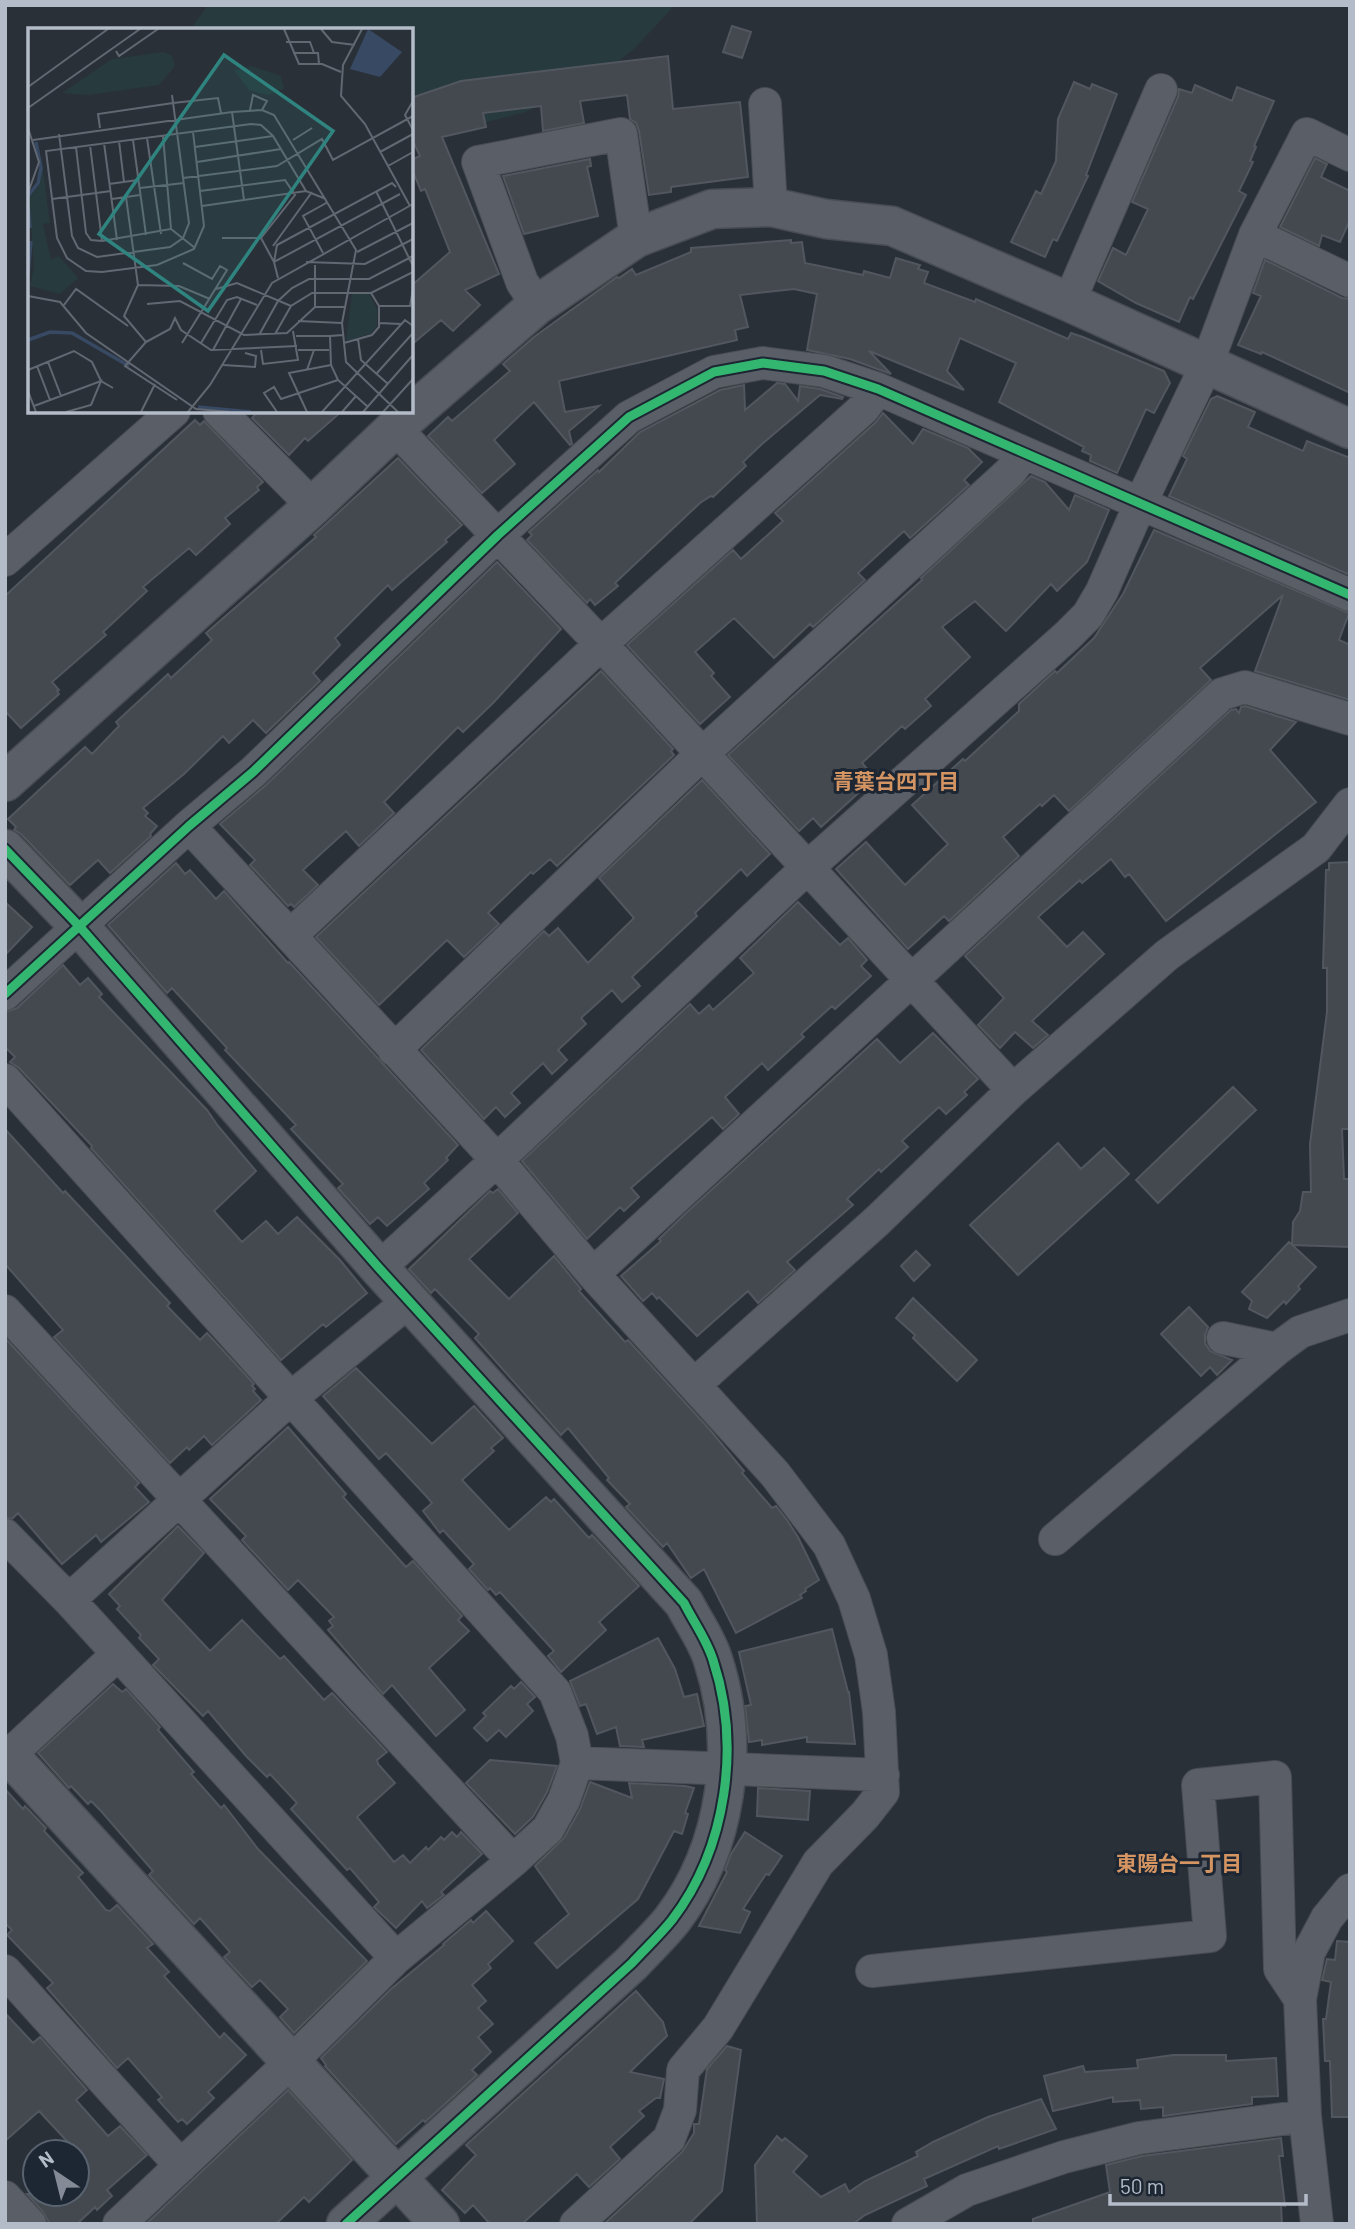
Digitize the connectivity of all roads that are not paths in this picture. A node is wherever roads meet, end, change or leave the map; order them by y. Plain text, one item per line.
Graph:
1 (1161, 90) dead end
2 (765, 104) dead end
3 (1350, 155) edge
4 (771, 207) junction
5 (1255, 235) junction
6 (636, 238) junction
7 (1350, 281) edge
8 (1069, 302) junction
9 (537, 306) junction
10 (1207, 364) junction
11 (878, 389) junction
12 (172, 413) edge
13 (221, 413) edge
14 (412, 413) edge
15 (413, 413) edge
16 (395, 428) junction
17 (1350, 429) edge
18 (1024, 453) junction
19 (1141, 502) junction
20 (313, 506) junction
21 (498, 536) junction
22 (5, 560) edge
23 (1350, 595) edge
24 (601, 645) junction
25 (1350, 719) edge
26 (702, 754) junction
27 (5, 782) edge
28 (1350, 804) edge
29 (190, 826) junction
30 (5, 849) edge
31 (807, 868) junction
32 (80, 927) junction
33 (291, 934) junction
34 (911, 982) junction
35 (5, 994) edge
36 (394, 1050) junction
37 (5, 1080) edge
38 (1013, 1090) junction
39 (497, 1160) junction
40 (379, 1268) junction
41 (593, 1274) junction
42 (410, 1301) junction
43 (5, 1311) edge
44 (1350, 1315) edge
45 (1223, 1338) dead end
46 (1277, 1349) junction
47 (695, 1384) junction
48 (291, 1398) junction
49 (179, 1497) junction
50 (1055, 1539) dead end
51 (8, 1545) edge
52 (69, 1600) junction
53 (118, 1654) junction
54 (7, 1757) edge
55 (577, 1763) junction
56 (727, 1767) junction
57 (883, 1775) junction
58 (513, 1861) junction
59 (1350, 1891) edge
60 (1338, 1925) edge
61 (396, 1958) junction
62 (5, 1971) edge
63 (872, 1971) dead end
64 (1300, 2000) junction
65 (291, 2062) junction
66 (1305, 2116) junction
67 (181, 2166) junction
68 (397, 2177) junction
69 (5, 2197) edge
70 (30, 2224) edge
71 (119, 2224) edge
72 (346, 2224) edge
73 (440, 2224) edge
74 (576, 2224) edge
75 (908, 2224) edge
76 (1317, 2224) edge

1 - 8 street
2 - 4 street
3 - 5 street
4 - 6 street
4 - 8 street
5 - 7 street
5 - 10 street
6 - 9 street
6 - 9 street
8 - 10 street
9 - 15 street
10 - 17 street
10 - 19 street
11 - 18 street
11 - 21 street
11 - 24 street
12 - 22 street
13 - 20 street
14 - 16 street
16 - 20 street
16 - 21 street
18 - 19 street
18 - 26 street
19 - 23 street
19 - 31 street
20 - 27 street
21 - 24 street
21 - 29 street
24 - 26 street
24 - 33 street
25 - 34 street
26 - 31 street
26 - 36 street
28 - 38 street
29 - 32 street
29 - 33 street
30 - 32 street
31 - 34 street
31 - 39 street
32 - 35 street
32 - 40 street
33 - 36 street
34 - 38 street
34 - 41 street
36 - 39 street
37 - 48 street
38 - 47 street
39 - 40 street
39 - 41 street
40 - 42 street
41 - 47 street
42 - 48 street
42 - 56 street
43 - 49 street
44 - 46 street
45 - 46 street
46 - 50 street
47 - 57 street
48 - 49 street
48 - 55 street
49 - 52 street
49 - 58 street
51 - 52 street
52 - 53 street
53 - 54 street
53 - 61 street
54 - 65 street
55 - 56 street
55 - 58 street
56 - 57 street
56 - 68 street
57 - 74 street
58 - 61 street
59 - 60 street
60 - 64 street
61 - 65 street
62 - 67 street
63 - 64 street
64 - 66 street
65 - 67 street
65 - 68 street
66 - 75 street
66 - 76 street
67 - 71 street
68 - 72 street
68 - 73 street
69 - 70 street

